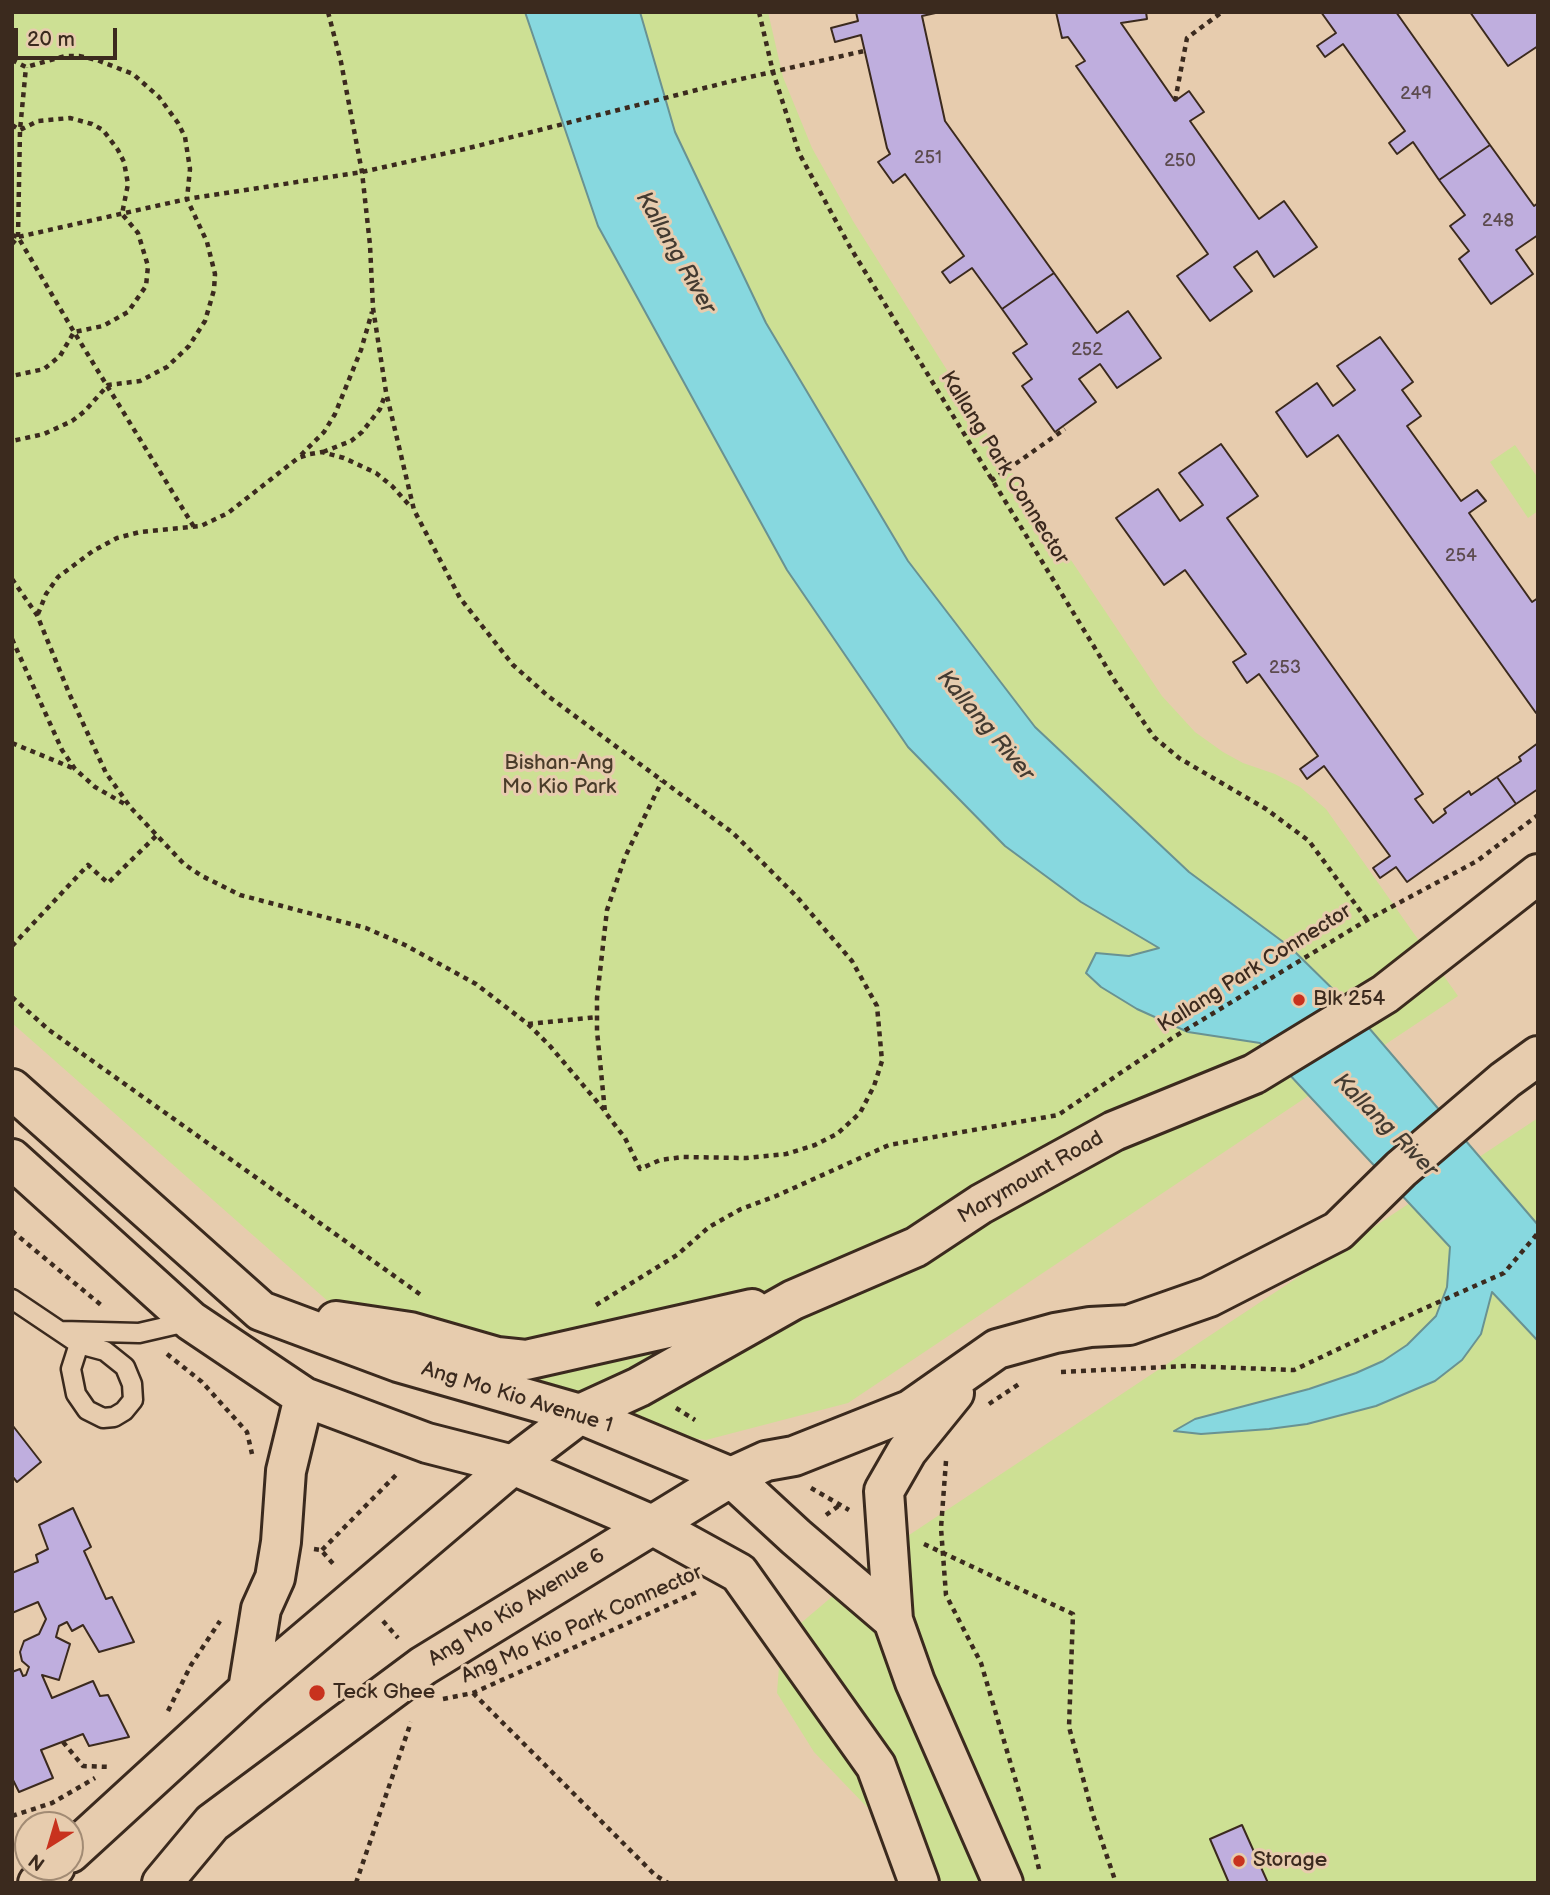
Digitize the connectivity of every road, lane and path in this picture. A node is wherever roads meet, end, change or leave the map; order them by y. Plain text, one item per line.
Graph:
1 (328, 12) edge
2 (759, 12) edge
3 (1222, 12) edge
4 (864, 51) dead end
5 (12, 60) edge
6 (26, 67) junction
7 (774, 72) junction
8 (1175, 101) dead end
9 (12, 125) edge
10 (20, 130) junction
11 (362, 172) junction
12 (187, 199) junction
13 (122, 214) junction
14 (15, 236) edge
15 (12, 244) edge
16 (373, 308) junction
17 (74, 332) junction
18 (12, 376) edge
19 (108, 385) junction
20 (386, 393) junction
21 (1065, 429) dead end
22 (12, 441) edge
23 (322, 453) junction
24 (298, 458) junction
25 (991, 481) junction
26 (414, 510) junction
27 (194, 527) junction
28 (12, 579) edge
29 (37, 615) junction
30 (12, 639) edge
31 (12, 743) edge
32 (75, 769) junction
33 (662, 781) junction
34 (131, 808) junction
35 (1538, 815) edge
36 (157, 835) junction
37 (1538, 874) edge
38 (1367, 919) junction
39 (12, 946) edge
40 (12, 997) edge
41 (597, 1017) junction
42 (528, 1024) junction
43 (1538, 1056) edge
44 (12, 1089) edge
45 (606, 1112) junction
46 (12, 1159) edge
47 (12, 1230) edge
48 (1538, 1233) edge
49 (423, 1297) dead end
50 (12, 1298) edge
51 (793, 1300) junction
52 (588, 1310) dead end
53 (261, 1311) junction
54 (191, 1321) junction
55 (62, 1331) junction
56 (139, 1333) junction
57 (79, 1344) dead end
58 (997, 1349) junction
59 (1051, 1374) dead end
60 (1031, 1379) dead end
61 (304, 1397) junction
62 (980, 1413) dead end
63 (580, 1414) junction
64 (951, 1451) dead end
65 (254, 1463) dead end
66 (513, 1465) junction
67 (731, 1477) junction
68 (839, 1505) dead end
69 (652, 1525) junction
70 (796, 1536) junction
71 (943, 1553) junction
72 (739, 1573) junction
73 (224, 1613) dead end
74 (893, 1620) junction
75 (248, 1690) junction
76 (473, 1693) junction
77 (436, 1702) dead end
78 (411, 1720) dead end
79 (162, 1721) dead end
80 (62, 1742) dead end
81 (12, 1816) edge
82 (84, 1840) edge
83 (1040, 1871) dead end
84 (162, 1883) edge
85 (356, 1883) edge
86 (668, 1883) edge
87 (919, 1883) edge
88 (1003, 1883) edge
89 (1116, 1883) edge

1 - 11 path
2 - 7 path, Kallang Park Connector
3 - 8 path
4 - 7 path
5 - 6 path
6 - 10 path
6 - 12 path
7 - 11 path
7 - 25 path, Kallang Park Connector
9 - 10 path
10 - 13 path
10 - 14 path
11 - 12 path
11 - 16 path
12 - 13 path
12 - 19 path
13 - 14 path
13 - 17 path
14 - 15 path
14 - 17 path
16 - 20 path
16 - 24 path
17 - 18 path
17 - 19 path
19 - 22 path
19 - 27 path
20 - 23 path
20 - 26 path
21 - 25 path
23 - 24 path
23 - 26 path
24 - 27 path
25 - 38 path, Kallang Park Connector
26 - 33 path
27 - 29 path
28 - 29 path
29 - 34 path
30 - 32 path
31 - 32 path
32 - 34 path
33 - 41 path
33 - 45 path
34 - 36 path
35 - 38 path
36 - 39 path
36 - 42 path
37 - 51 main road, Marymount Road
38 - 52 path, Kallang Park Connector
40 - 49 path
41 - 42 path
41 - 45 path
42 - 45 path
43 - 58 main road
44 - 53 main road, Ang Mo Kio Avenue 1
46 - 54 main road
47 - 56 path
48 - 59 path
50 - 55 lane
51 - 53 main road
51 - 63 main road, Marymount Road
53 - 63 main road, Ang Mo Kio Avenue 1
54 - 56 lane
54 - 61 main road
55 - 56 lane
55 - 57 lane
56 - 65 path
58 - 67 main road
58 - 74 main road
60 - 62 path
61 - 66 main road
61 - 75 main road
63 - 66 main road, Marymount Road
63 - 67 main road, Ang Mo Kio Avenue 1
64 - 71 path
66 - 69 main road
66 - 75 main road
67 - 69 main road
67 - 70 main road, Ang Mo Kio Avenue 1
68 - 70 path
69 - 72 main road
69 - 84 main road, Ang Mo Kio Avenue 6
70 - 74 main road, Ang Mo Kio Avenue 1
71 - 83 path
71 - 89 path
72 - 76 path, Ang Mo Kio Park Connector
72 - 87 main road
73 - 79 path
74 - 88 main road, Ang Mo Kio Avenue 1
75 - 82 main road
76 - 77 path, Ang Mo Kio Park Connector
76 - 86 path
78 - 85 path
80 - 81 path

